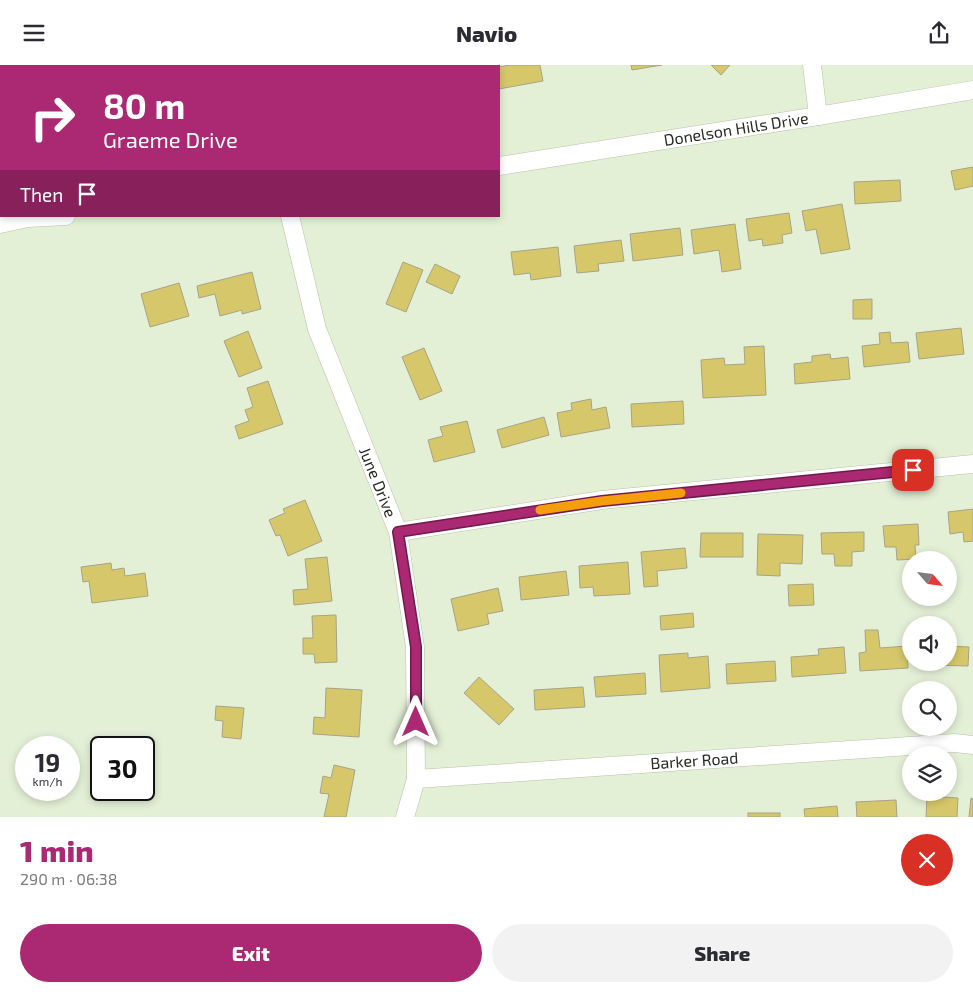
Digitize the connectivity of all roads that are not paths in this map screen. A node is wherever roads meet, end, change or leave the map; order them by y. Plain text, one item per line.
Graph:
1 (812, 65) edge
2 (973, 89) edge
3 (818, 116) junction
4 (500, 166) edge
5 (47, 217) edge
6 (290, 217) edge
7 (0, 224) edge
8 (973, 464) edge
9 (398, 532) junction
10 (973, 745) edge
11 (416, 779) junction
12 (405, 817) edge

1 - 3 street
2 - 3 street, Donelson Hills Drive
3 - 4 street, Donelson Hills Drive
5 - 7 street
6 - 9 street, June Drive
8 - 9 street
9 - 11 street, June Drive
10 - 11 street, Barker Road
11 - 12 street, June Drive

